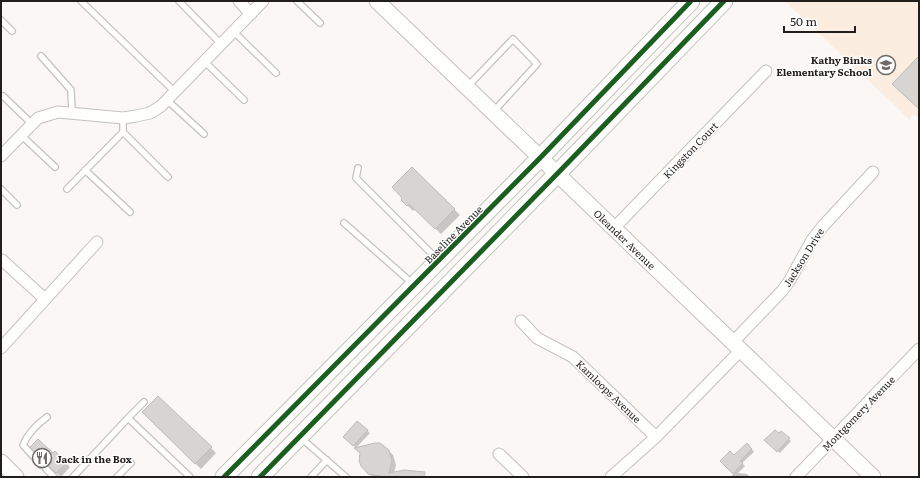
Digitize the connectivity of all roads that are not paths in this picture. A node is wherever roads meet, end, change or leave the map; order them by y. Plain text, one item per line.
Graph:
1 (81, 1) edge
2 (179, 1) edge
3 (239, 1) edge
4 (263, 1) edge
5 (297, 1) edge
6 (377, 1) edge
7 (691, 1) edge
8 (724, 1) edge
9 (252, 14) junction
10 (1, 20) edge
11 (320, 23) dead end
12 (12, 31) dead end
13 (234, 32) junction
14 (221, 44) junction
15 (41, 56) dead end
16 (204, 61) junction
17 (766, 71) dead end
18 (276, 73) dead end
19 (466, 88) junction
20 (4, 96) dead end
21 (171, 96) junction
22 (244, 100) dead end
23 (492, 112) junction
24 (72, 113) junction
25 (123, 118) junction
26 (32, 124) junction
27 (123, 132) junction
28 (21, 134) junction
29 (204, 134) dead end
30 (1, 156) edge
31 (540, 158) junction
32 (55, 167) dead end
33 (358, 168) dead end
34 (86, 170) junction
35 (873, 172) dead end
36 (557, 174) junction
37 (168, 177) dead end
38 (1, 189) edge
39 (67, 189) dead end
40 (18, 205) dead end
41 (130, 212) dead end
42 (344, 223) dead end
43 (614, 228) junction
44 (98, 242) dead end
45 (2, 260) dead end
46 (439, 261) junction
47 (414, 286) junction
48 (45, 299) junction
49 (521, 321) dead end
50 (737, 346) junction
51 (1, 348) edge
52 (919, 349) edge
53 (144, 402) dead end
54 (47, 417) dead end
55 (128, 418) junction
56 (300, 436) junction
57 (656, 437) junction
58 (833, 438) junction
59 (499, 454) dead end
60 (327, 460) junction
61 (1, 462) edge
62 (131, 463) dead end
63 (41, 465) dead end
64 (46, 469) dead end
65 (16, 477) edge
66 (54, 477) edge
67 (73, 477) edge
68 (117, 477) edge
69 (190, 477) edge
70 (224, 477) edge
71 (260, 477) edge
72 (311, 477) edge
73 (346, 477) edge
74 (523, 477) edge
75 (611, 477) edge
76 (796, 477) edge
77 (873, 477) edge

1 - 21 lane
2 - 14 lane
3 - 9 street
4 - 9 street
5 - 11 lane
6 - 19 street, Oleander Avenue
7 - 31 main road, Baseline Avenue
8 - 36 main road
9 - 13 street
10 - 12 lane
13 - 14 street
13 - 18 lane
14 - 16 street
15 - 24 lane
16 - 21 street
16 - 22 lane
17 - 43 street, Kingston Court
19 - 23 street, Oleander Avenue
19 - 23 lane
20 - 26 lane
21 - 25 street
21 - 29 lane
23 - 31 street, Oleander Avenue
24 - 25 street
24 - 26 street
25 - 27 lane
26 - 28 street
27 - 34 lane
27 - 37 lane
28 - 30 street
28 - 32 lane
31 - 36 street, Oleander Avenue
31 - 46 main road, Baseline Avenue
33 - 46 lane
34 - 39 lane
34 - 41 lane
35 - 50 street, Jackson Drive
36 - 43 street, Oleander Avenue
36 - 56 main road
38 - 40 lane
42 - 47 lane
43 - 50 street, Oleander Avenue
44 - 48 street
45 - 48 street
46 - 47 main road, Baseline Avenue
47 - 70 main road, Baseline Avenue
48 - 51 street
49 - 57 street, Kamloops Avenue
50 - 57 street, Jackson Drive
50 - 58 street, Oleander Avenue
52 - 58 street, Montgomery Avenue
53 - 55 lane
54 - 63 lane
55 - 67 lane
55 - 69 lane
56 - 60 lane
56 - 71 main road
57 - 75 street, Jackson Drive
58 - 76 street, Montgomery Avenue
58 - 77 street, Oleander Avenue
59 - 74 street
60 - 72 lane
60 - 73 lane
61 - 65 street
62 - 68 lane
64 - 66 lane

